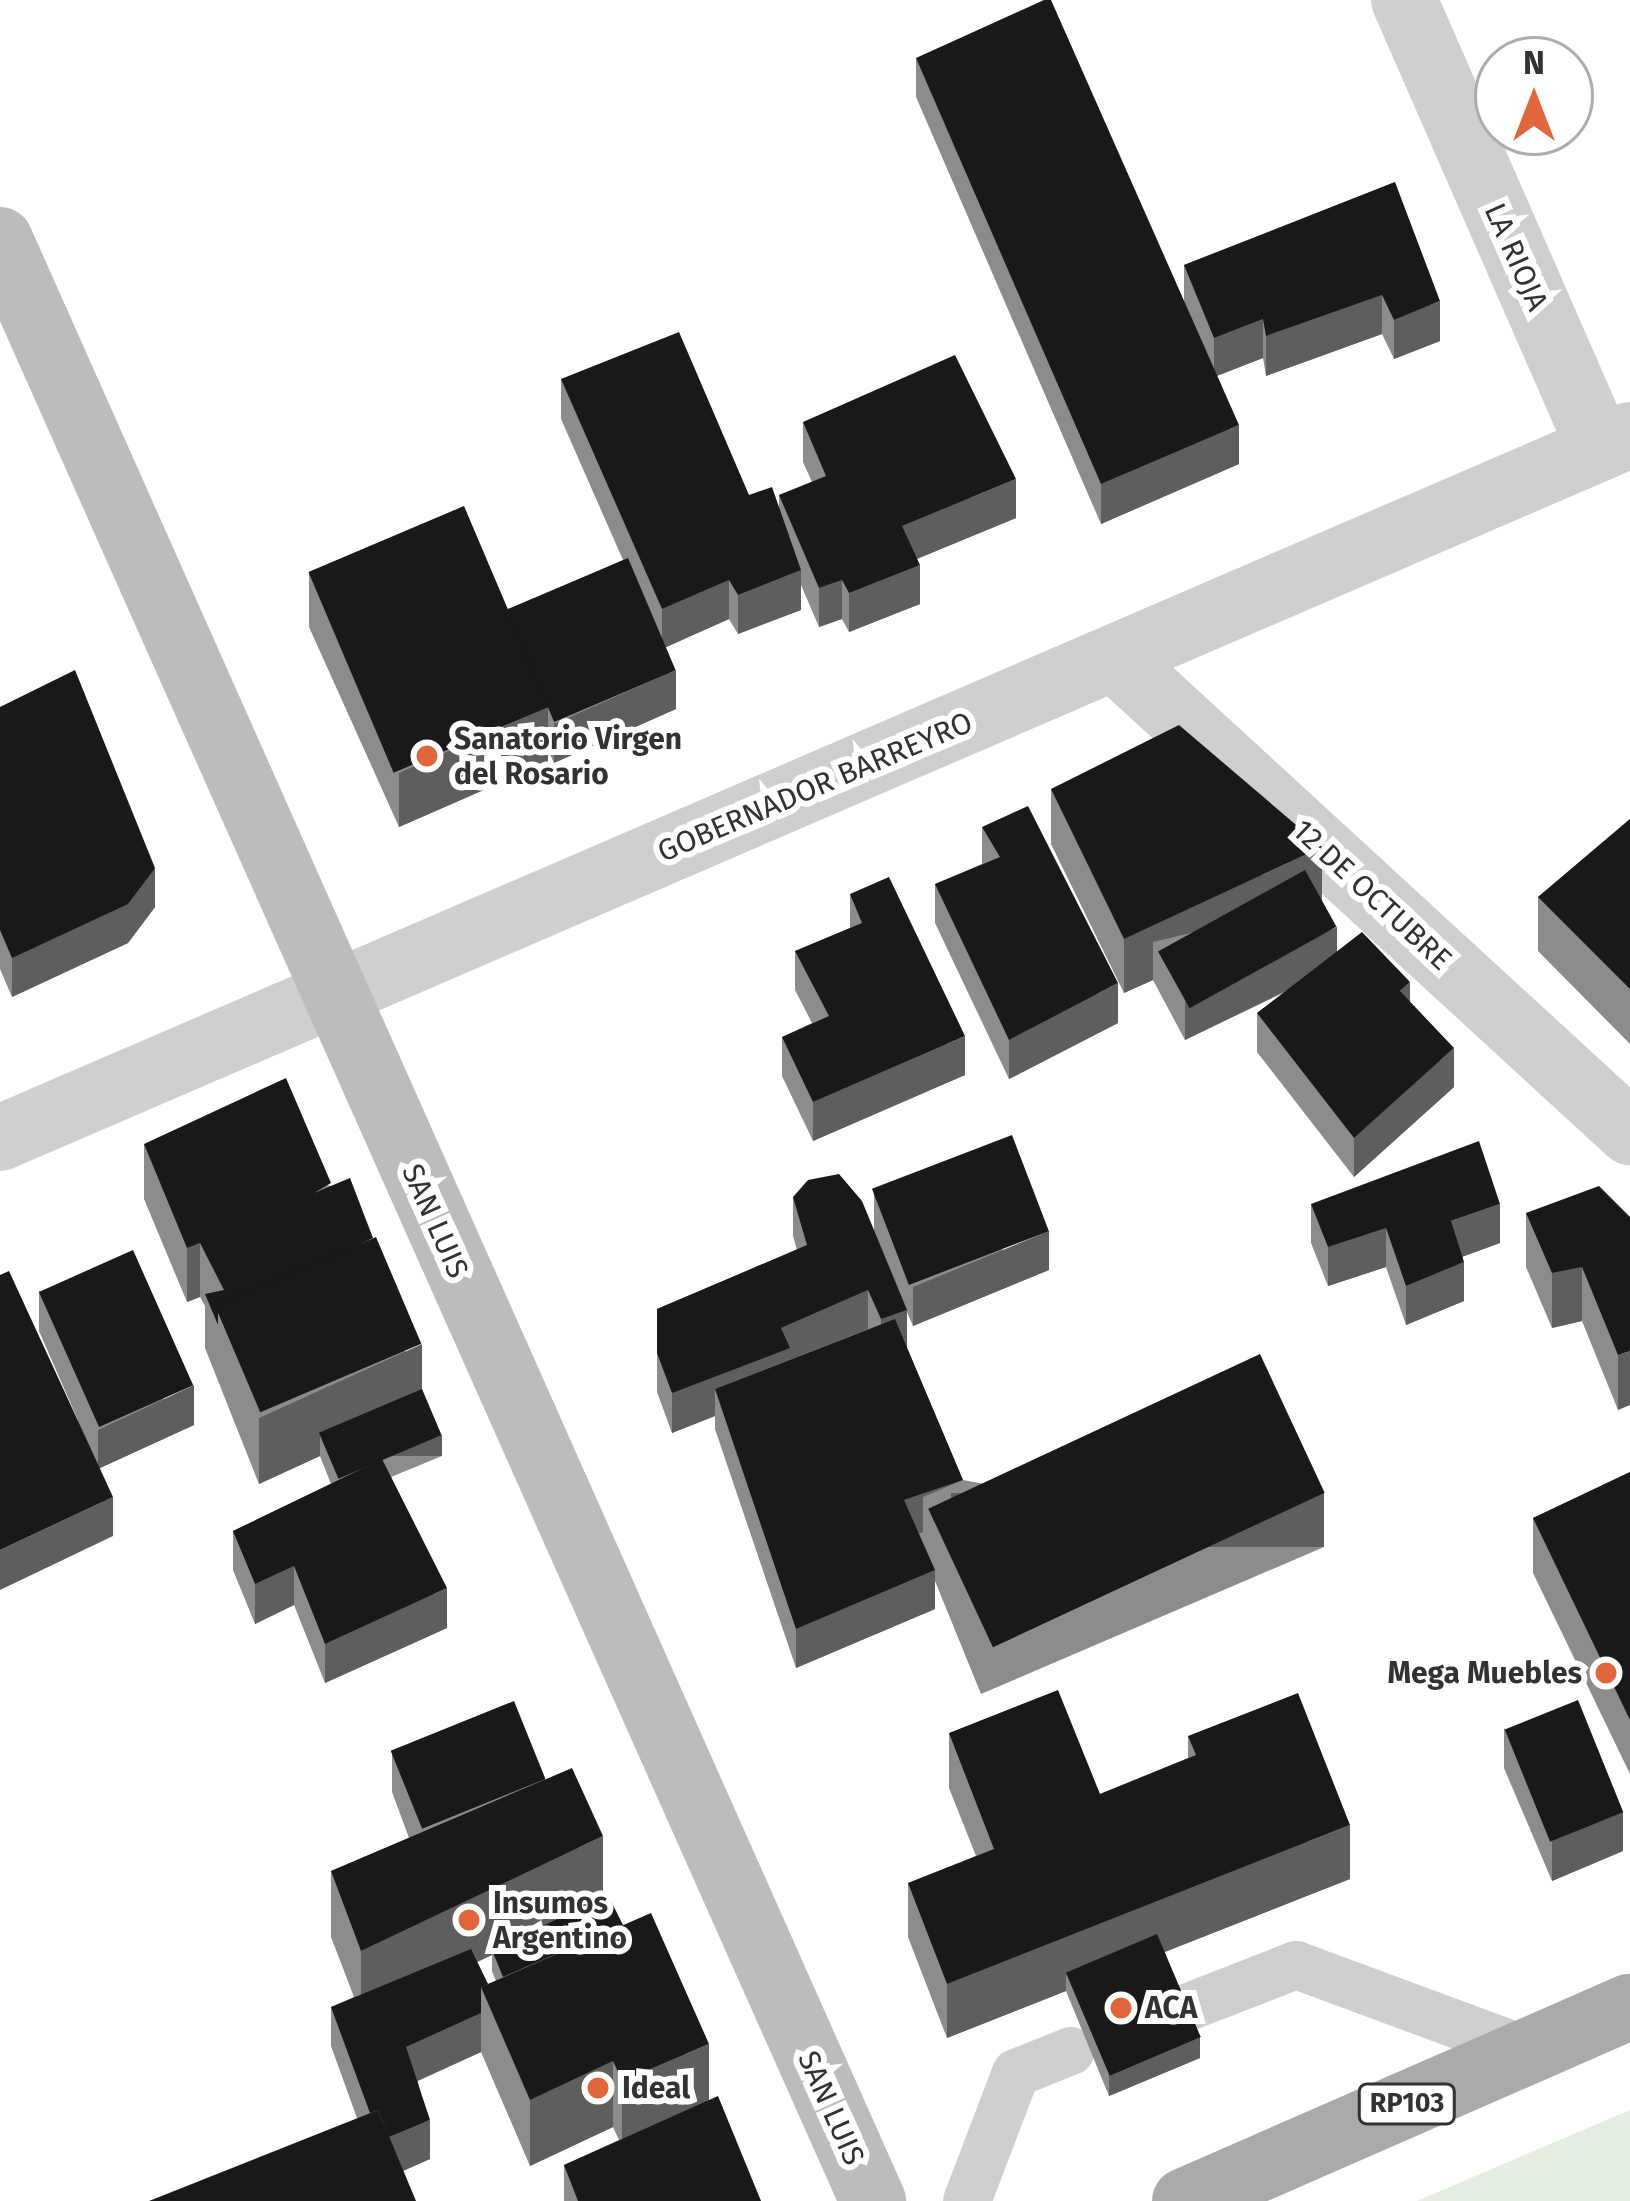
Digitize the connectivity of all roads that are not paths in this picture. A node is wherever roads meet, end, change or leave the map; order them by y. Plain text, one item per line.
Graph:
1 (1404, 0) edge
2 (0, 239) edge
3 (1615, 442) edge
4 (1114, 658) junction
5 (334, 994) junction
6 (1630, 1132) edge
7 (0, 1138) edge
8 (1191, 2006) edge
9 (1630, 2007) edge
10 (1071, 2051) dead end
11 (1528, 2051) junction
12 (872, 2201) edge
13 (967, 2201) edge
14 (1185, 2201) edge

1 - 3 street, LA RIOJA
2 - 5 main road, SAN LUIS
3 - 4 street, GOBERNADOR BARREYRO
4 - 5 street, GOBERNADOR BARREYRO
4 - 6 street, 12 DE OCTUBRE
5 - 7 street, GOBERNADOR BARREYRO
5 - 12 main road, SAN LUIS
8 - 11 lane
9 - 11 main road, RP103
10 - 13 lane
11 - 14 main road, RP103

